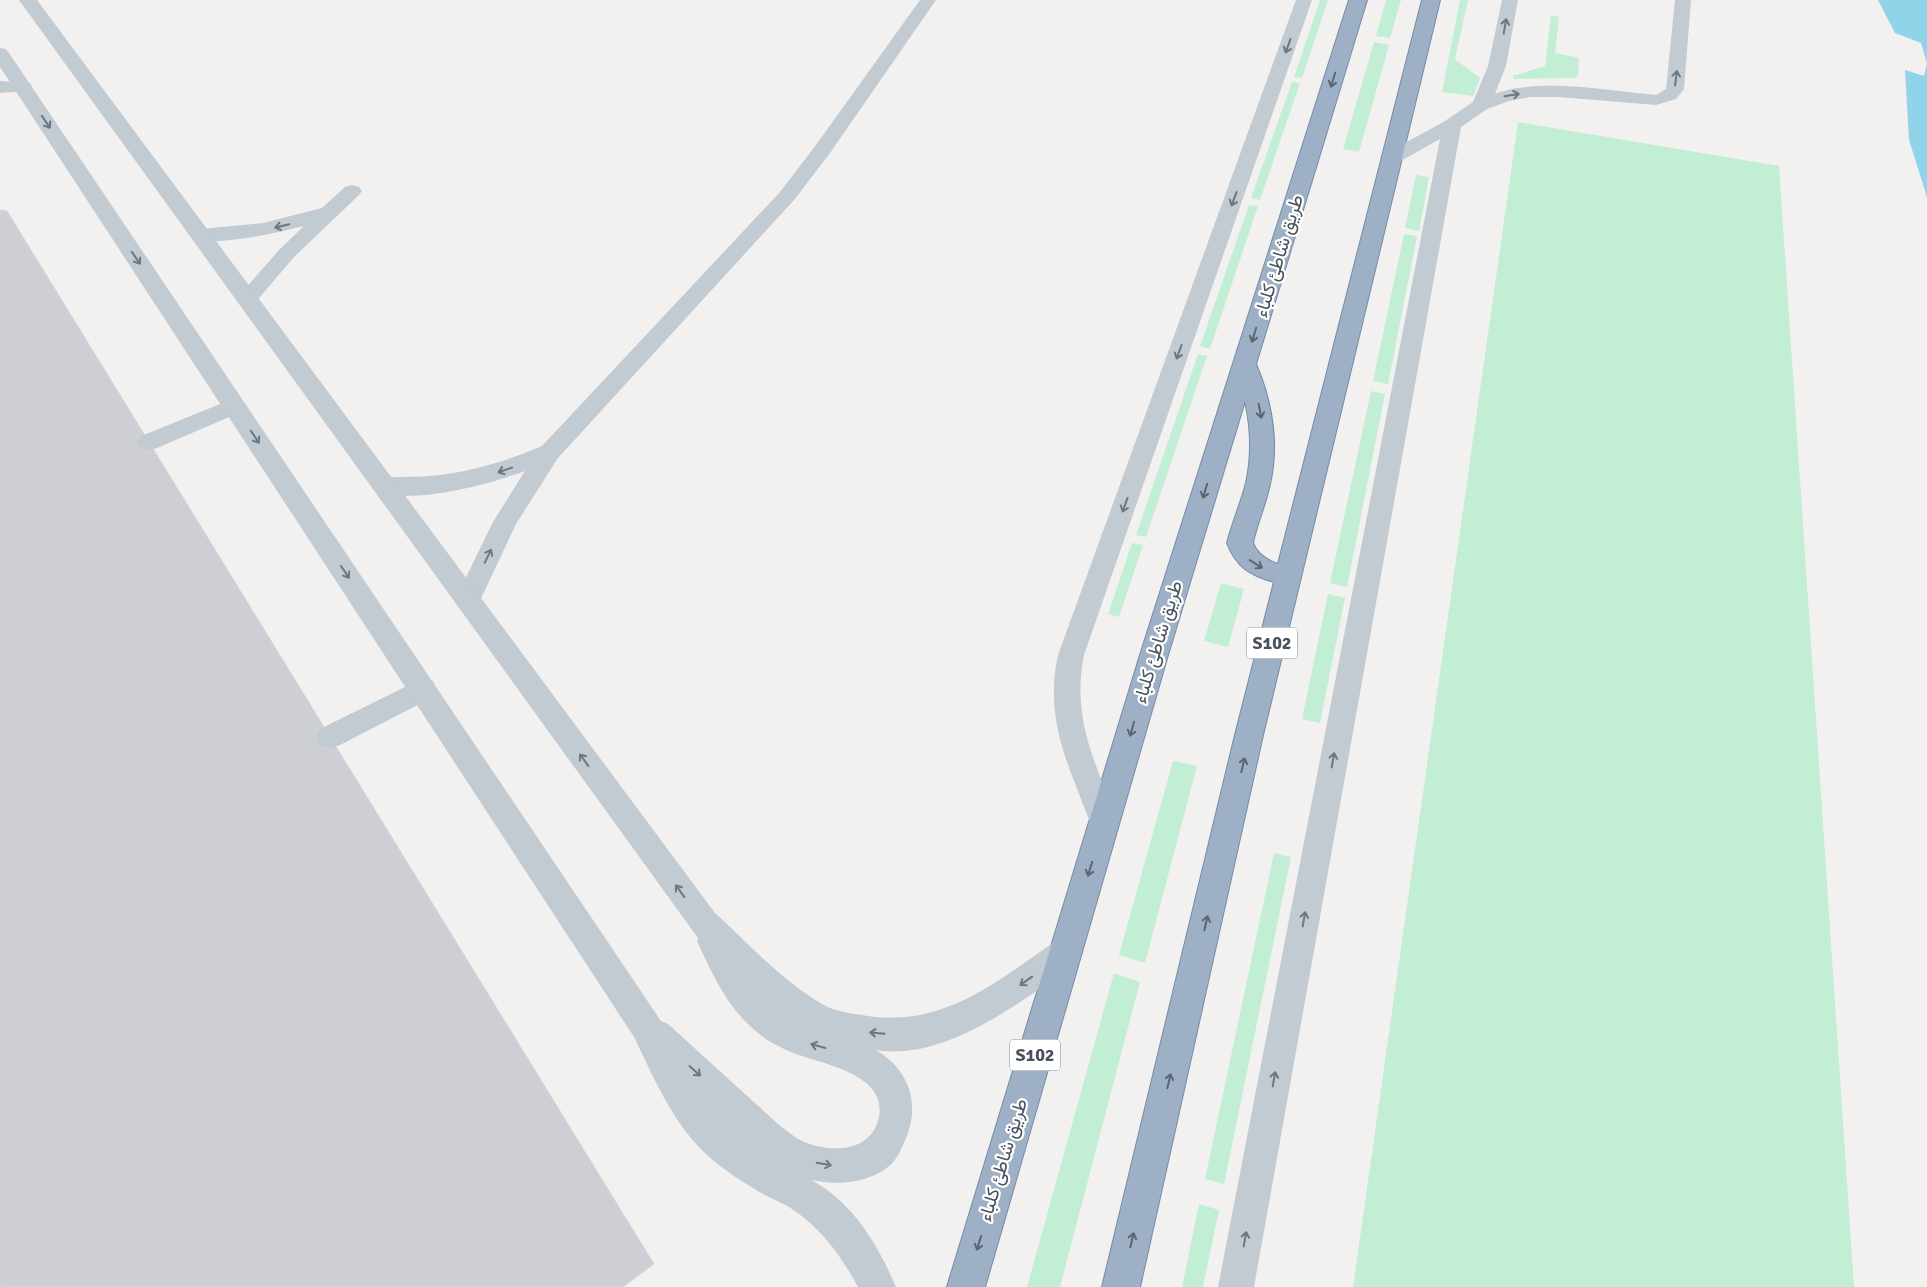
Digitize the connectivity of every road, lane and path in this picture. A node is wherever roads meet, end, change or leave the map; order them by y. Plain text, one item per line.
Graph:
1 (28, 0) edge
2 (928, 0) edge
3 (1304, 0) edge
4 (1358, 0) edge
5 (1431, 0) edge
6 (1510, 0) edge
7 (1683, 0) edge
8 (0, 53) edge
9 (12, 87) edge
10 (1481, 105) junction
11 (1452, 125) junction
12 (1392, 158) junction
13 (352, 190) dead end
14 (329, 212) junction
15 (200, 235) junction
16 (247, 299) junction
17 (1245, 365) junction
18 (235, 406) junction
19 (149, 442) dead end
20 (550, 452) junction
21 (384, 486) junction
22 (1288, 576) junction
23 (468, 600) junction
24 (423, 689) junction
25 (330, 737) dead end
26 (1104, 822) junction
27 (704, 924) junction
28 (1065, 952) junction
29 (646, 1026) junction
30 (877, 1287) edge
31 (966, 1287) edge
32 (1121, 1287) edge
33 (1236, 1287) edge

1 - 15 street
2 - 20 lane
3 -> 26 lane
4 -> 17 highway, طريق شاطئ كلباء / S102
5 - 12 highway, S102
10 -> 6 lane
10 -> 7 lane
8 - 9 street
9 -> 18 street
10 - 11 lane
11 - 12 lane
33 -> 11 lane
12 - 22 highway, S102
13 - 14 lane
14 -> 15 lane
14 - 16 lane
15 - 16 street
16 - 21 street
17 -> 22 highway
17 -> 26 highway, طريق شاطئ كلباء / S102
18 - 19 lane
18 -> 24 street
20 -> 21 lane
23 -> 20 lane
21 - 23 street
32 -> 22 highway, S102
27 -> 23 street
24 - 25 lane
24 - 29 street
26 -> 28 highway, طريق شاطئ كلباء / S102
28 -> 27 street
29 -> 27 street
28 -> 31 highway, طريق شاطئ كلباء / S102
29 - 30 street

